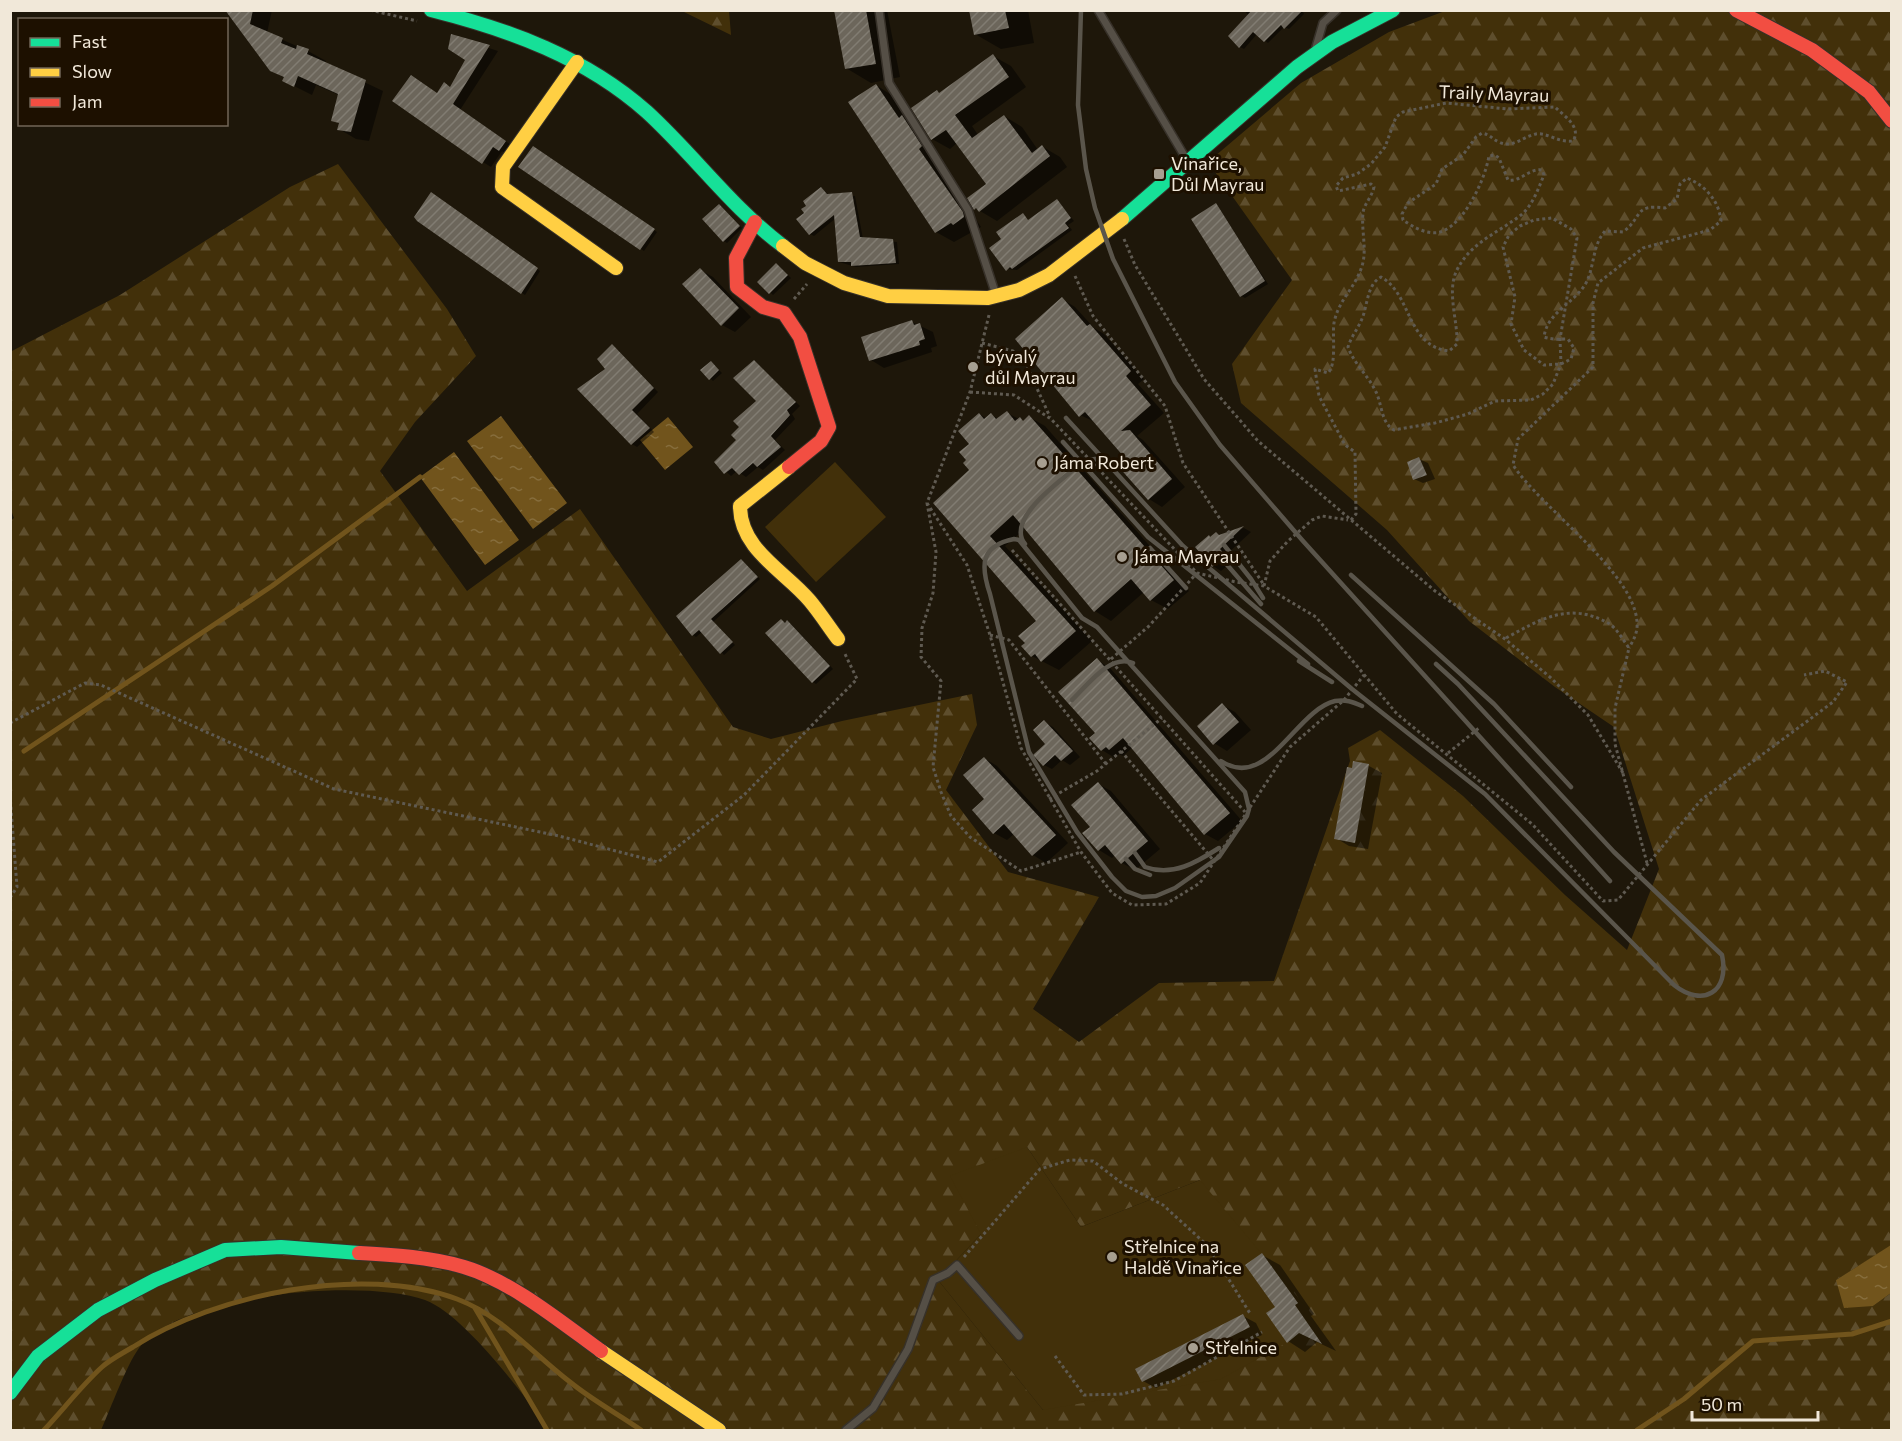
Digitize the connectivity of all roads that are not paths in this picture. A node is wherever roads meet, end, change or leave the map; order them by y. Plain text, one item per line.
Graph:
1 (431, 10) edge
2 (879, 10) edge
3 (1098, 10) edge
4 (1336, 10) edge
5 (1394, 10) edge
6 (1736, 10) edge
7 (1314, 55) junction
8 (577, 62) junction
9 (1892, 121) edge
10 (1190, 164) junction
11 (755, 222) junction
12 (616, 268) dead end
13 (995, 298) junction
14 (838, 639) road end
15 (1020, 1336) dead end
16 (10, 1393) edge
17 (719, 1431) edge
18 (846, 1431) edge

1 - 8 street
2 - 13 lane
3 - 10 lane
4 - 7 lane
5 - 7 street
6 - 9 street
7 - 10 street
8 - 11 street
8 - 12 street
10 - 13 street
11 - 13 street
11 - 14 street
15 - 18 lane
16 - 17 street

